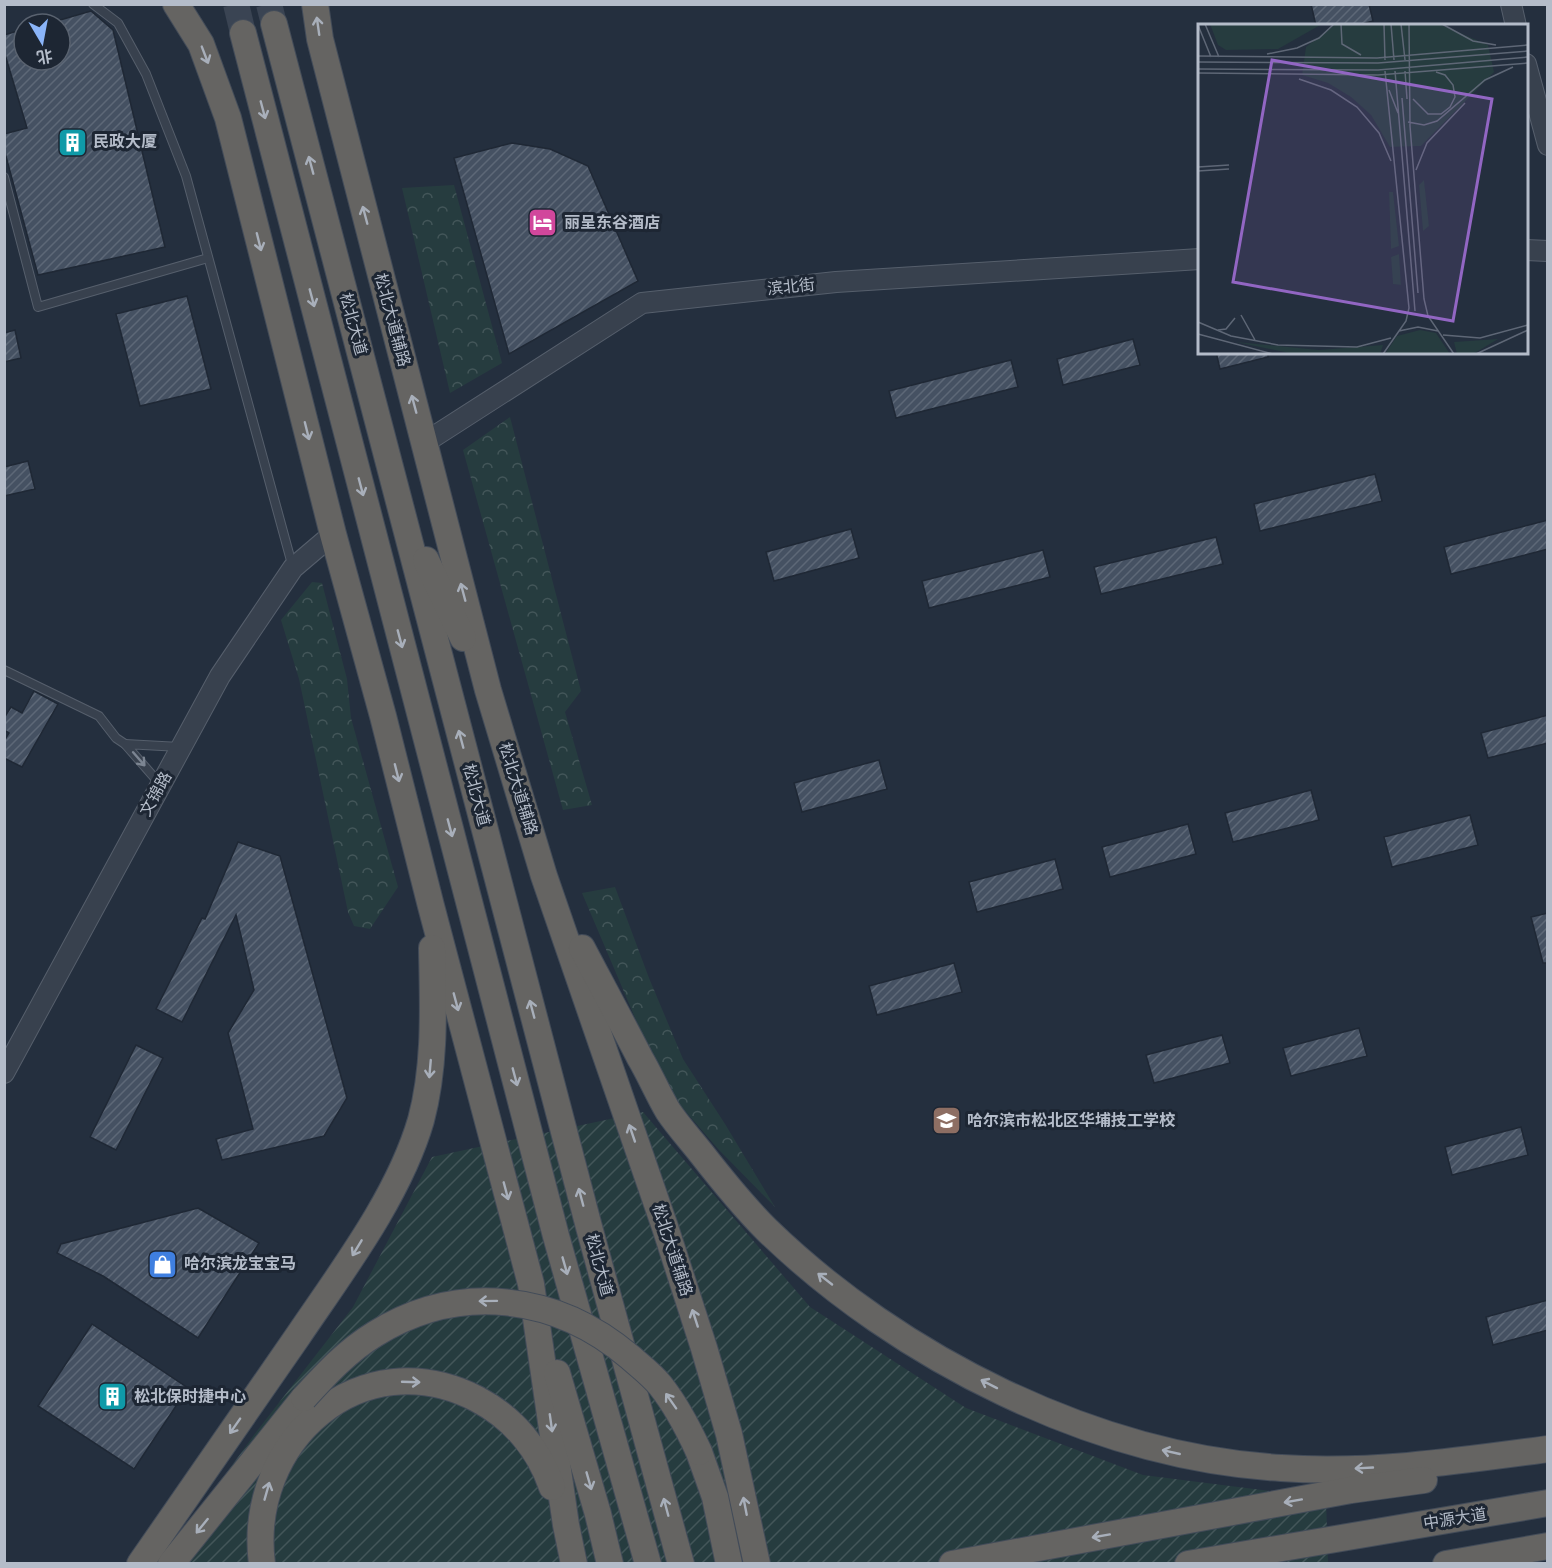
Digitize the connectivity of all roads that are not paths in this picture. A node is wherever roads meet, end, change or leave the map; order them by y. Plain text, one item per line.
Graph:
1 (93, 4) edge
2 (176, 4) edge
3 (315, 4) edge
4 (1511, 4) edge
5 (274, 24) tunnel mouth
6 (1516, 24) edge
7 (243, 33) tunnel mouth
8 (1528, 68) edge
9 (1548, 145) edge
10 (4, 177) edge
11 (1528, 250) edge
12 (1548, 251) edge
13 (208, 258) junction
14 (1198, 259) edge
15 (424, 443) junction
16 (400, 506) junction
17 (333, 534) junction
18 (375, 542) junction
19 (293, 568) junction
20 (4, 670) edge
21 (488, 690) junction
22 (383, 716) junction
23 (125, 744) junction
24 (181, 748) junction
25 (161, 785) junction
26 (544, 876) junction
27 (431, 906) junction
28 (4, 1073) edge
29 (531, 1284) junction
30 (1548, 1449) edge
31 (1548, 1463) edge
32 (1548, 1503) edge
33 (566, 1525) junction
34 (1548, 1546) edge
35 (261, 1556) edge
36 (140, 1563) edge
37 (171, 1563) edge
38 (574, 1563) edge
39 (610, 1563) edge
40 (648, 1563) edge
41 (681, 1563) edge
42 (729, 1563) edge
43 (757, 1563) edge
44 (952, 1563) edge
45 (1188, 1563) edge
46 (1446, 1563) edge

1 - 13 lane
2 -> 17 highway
15 -> 3 highway, 松北大道辅路
4 - 6 street
16 -> 5 highway, 松北大道
7 -> 18 highway, 松北大道
8 - 9 street
10 - 13 lane
11 - 12 street
13 - 19 lane
14 - 15 street, 滨北街
21 -> 15 highway, 松北大道辅路
16 - 21 highway
41 -> 16 highway, 松北大道
17 - 19 street, 文锦路
17 - 22 highway
18 - 22 highway
18 -> 40 highway, 松北大道
19 - 24 street, 文锦路
20 - 23 lane
21 - 26 highway, 松北大道辅路
22 -> 27 highway
23 - 24 lane
23 -> 25 lane
24 - 25 street, 文锦路
25 - 28 street, 文锦路
30 -> 26 highway
43 -> 26 highway, 松北大道辅路
27 -> 29 highway
27 -> 36 highway
29 -> 33 highway
29 -> 39 highway
31 -> 44 highway
32 - 45 highway, 中源大道
35 -> 33 highway
33 - 38 highway
34 - 46 highway
42 -> 37 highway, bridge

